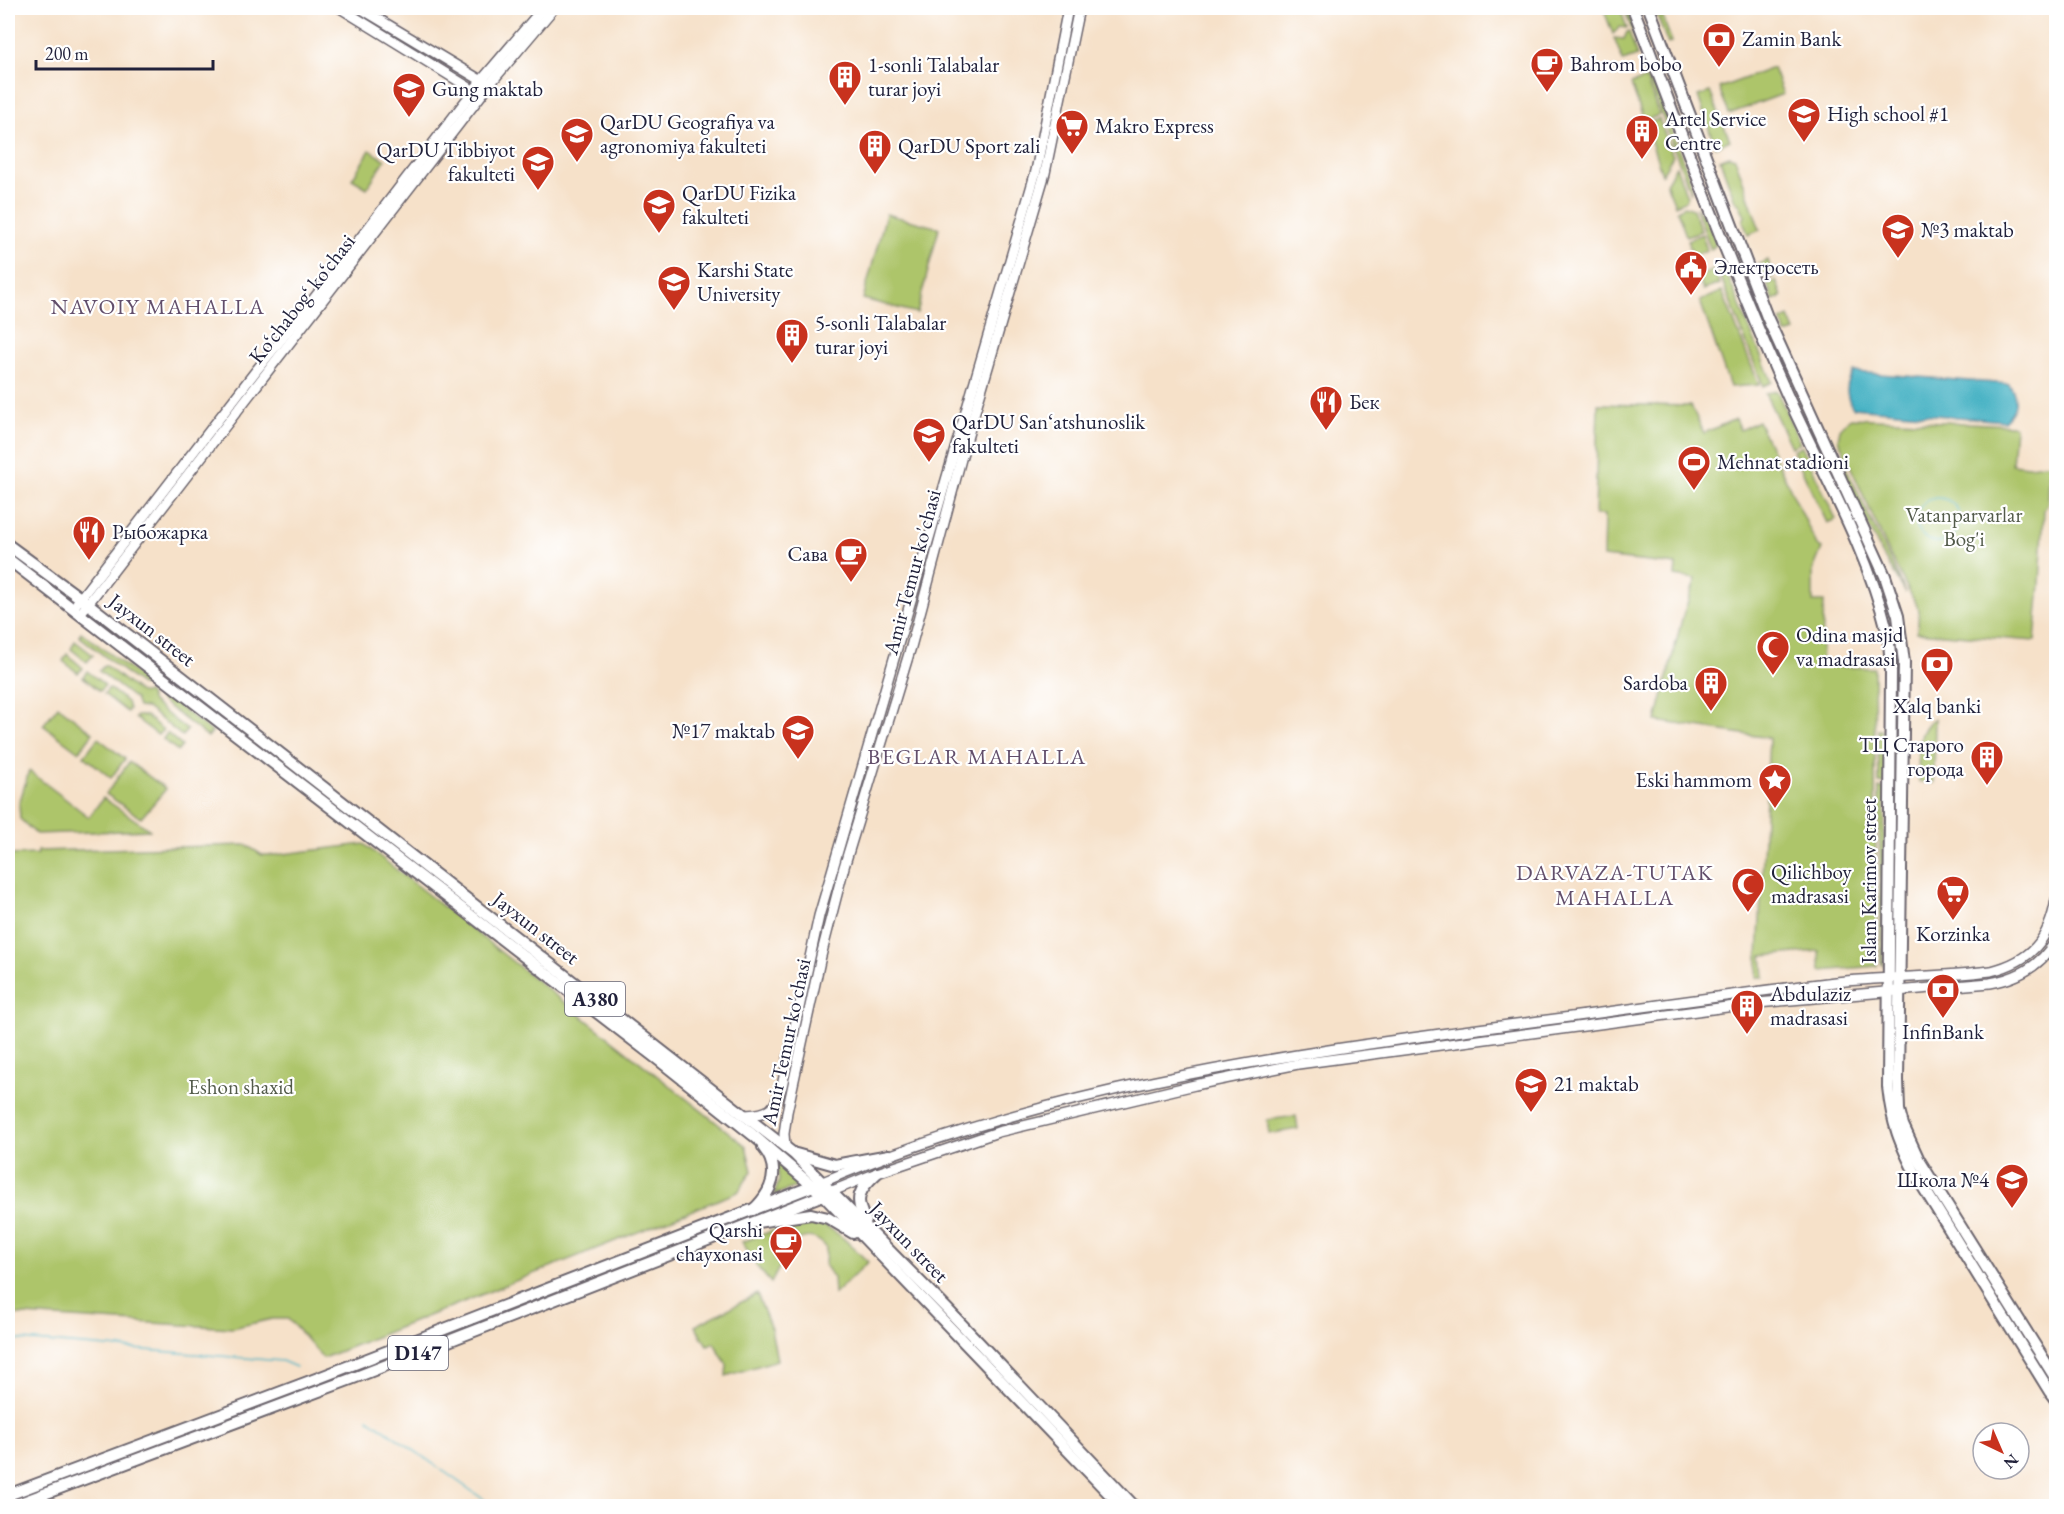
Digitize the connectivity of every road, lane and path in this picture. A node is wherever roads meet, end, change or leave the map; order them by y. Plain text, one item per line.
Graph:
1 (339, 8) edge
2 (360, 8) edge
3 (543, 8) edge
4 (554, 8) edge
5 (1068, 8) edge
6 (1079, 8) edge
7 (1633, 8) edge
8 (1649, 8) edge
9 (485, 83) junction
10 (478, 93) junction
11 (1853, 504) junction
12 (1841, 510) junction
13 (8, 545) edge
14 (8, 559) edge
15 (918, 579) junction
16 (928, 583) junction
17 (83, 601) junction
18 (76, 611) junction
19 (167, 674) junction
20 (304, 780) junction
21 (374, 827) junction
22 (367, 837) junction
23 (2056, 900) edge
24 (2056, 940) edge
25 (1900, 977) junction
26 (1888, 979) junction
27 (1894, 991) junction
28 (1663, 1010) junction
29 (1281, 1062) junction
30 (747, 1115) junction
31 (753, 1136) junction
32 (785, 1146) junction
33 (794, 1154) junction
34 (889, 1155) junction
35 (877, 1173) junction
36 (818, 1184) junction
37 (828, 1193) junction
38 (753, 1210) junction
39 (757, 1222) junction
40 (871, 1238) junction
41 (2056, 1379) edge
42 (2056, 1400) edge
43 (63, 1474) junction
44 (67, 1485) junction
45 (8, 1495) edge
46 (12, 1506) edge
47 (1121, 1506) edge
48 (1134, 1506) edge

1 - 10 main road
2 - 9 main road
3 - 9 main road, Ko‘chabog‘ ko‘chasi
4 - 9 main road, Ko‘chabog‘ ko‘chasi
5 - 15 main road, Amir Temur ko'chasi
6 - 16 main road, Amir Temur ko'chasi
7 - 12 main road, Islam Karimov street
8 - 11 main road, Islam Karimov street
9 - 10 main road, Ko‘chabog‘ ko‘chasi
10 - 17 main road, Ko‘chabog‘ ko‘chasi
11 - 12 main road
11 - 25 main road, Islam Karimov street
12 - 26 main road, Islam Karimov street
13 - 17 main road, Jayxun street / A380
14 - 18 main road, Jayxun street / A380
15 - 16 main road
15 - 30 main road, Amir Temur ko'chasi
16 - 32 main road, Amir Temur ko'chasi
17 - 18 main road, Ko‘chabog‘ ko‘chasi
17 - 19 main road, Jayxun street / A380
18 - 19 main road, Jayxun street / A380
19 - 20 main road, Jayxun street / A380
20 - 21 main road, Jayxun street / A380
20 - 22 main road, Jayxun street / A380
21 - 22 main road
21 - 30 main road, Jayxun street / A380
22 - 31 main road, Jayxun street / A380
23 - 25 main road
24 - 27 main road
25 - 26 main road
25 - 27 main road, Islam Karimov street
26 - 27 main road, Islam Karimov street
26 - 28 main road
27 - 28 main road
27 - 41 main road, Islam Karimov street
27 - 42 main road, Islam Karimov street
28 - 29 main road
29 - 34 main road
29 - 35 main road
30 - 32 main road, Jayxun street / A380
31 - 36 main road, Jayxun street / A380
31 - 38 main road
32 - 33 main road, Jayxun street / A380
33 - 34 main road
33 - 36 main road, Jayxun street / A380
34 - 36 main road
35 - 37 main road
35 - 40 main road
36 - 37 main road, Jayxun street / A380
36 - 38 main road, D147
37 - 39 main road, D147
37 - 40 main road, Jayxun street / A380
38 - 43 main road, D147
39 - 40 main road
39 - 44 main road, D147
40 - 47 main road, Jayxun street / A380
40 - 48 main road, Jayxun street / A380
43 - 44 main road
43 - 45 main road, D147
44 - 46 main road, D147

